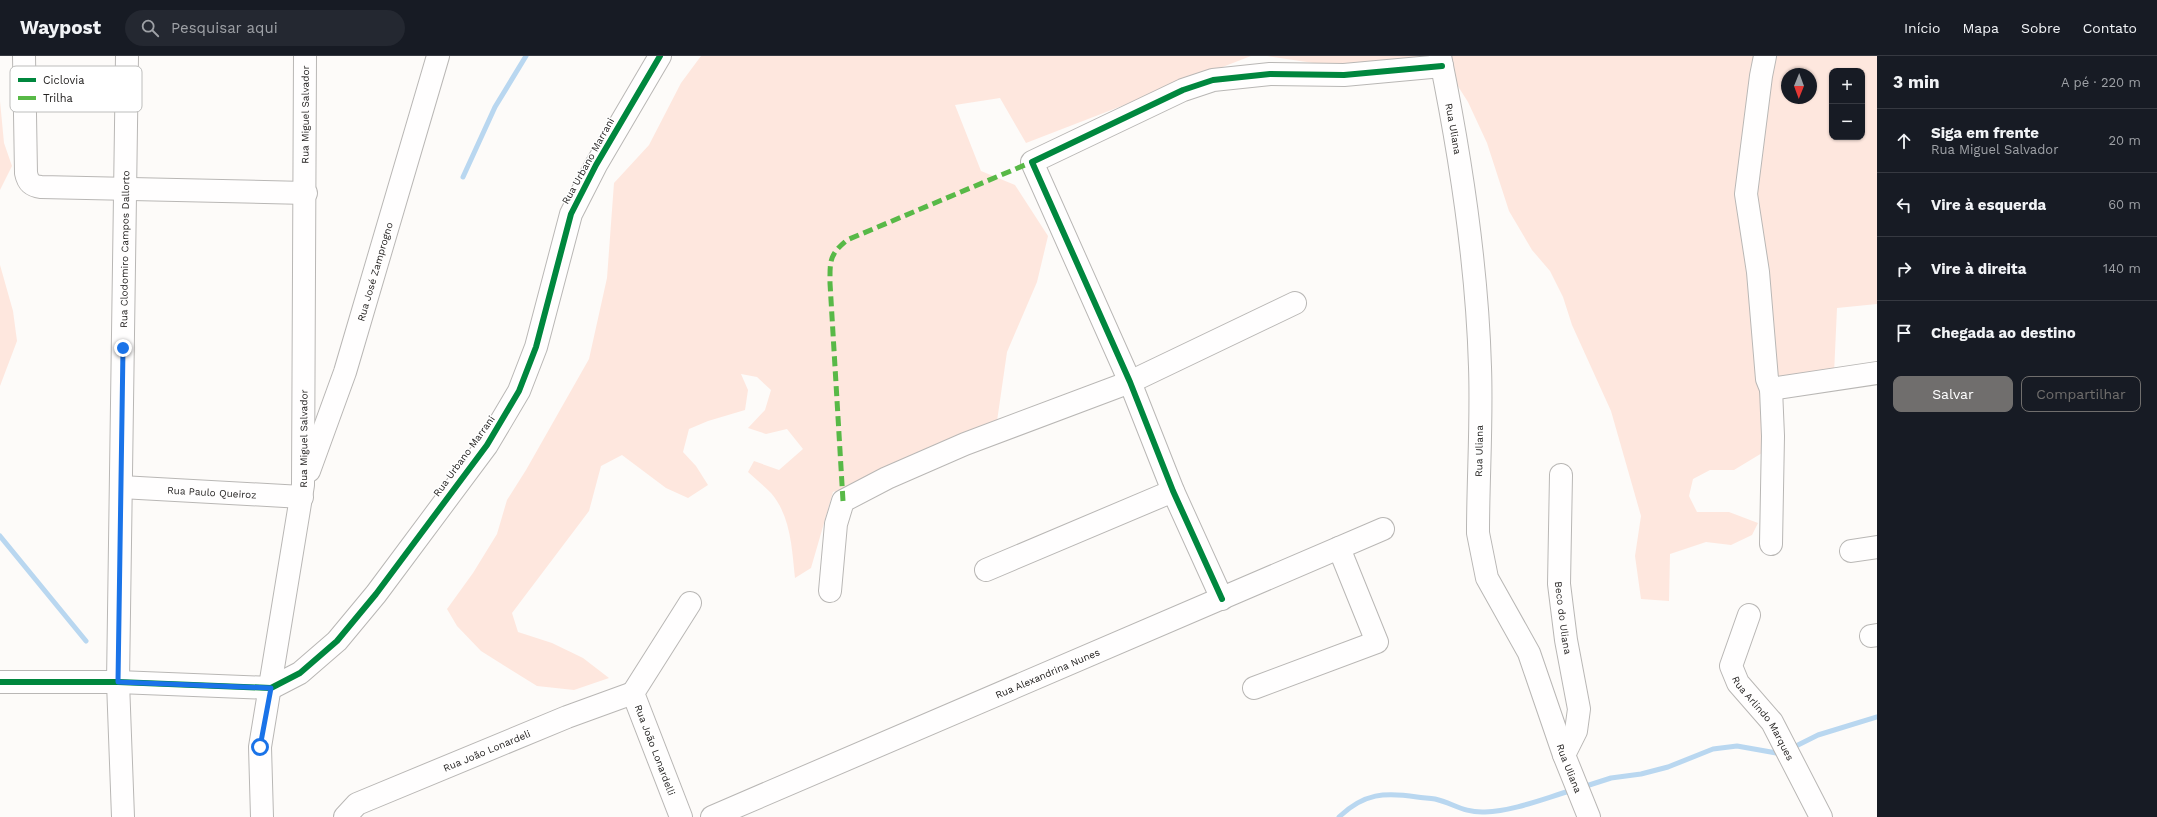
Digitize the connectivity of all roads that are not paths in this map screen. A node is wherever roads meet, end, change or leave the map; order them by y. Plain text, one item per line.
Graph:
1 (24, 56) edge
2 (127, 56) edge
3 (306, 56) edge
4 (438, 56) edge
5 (660, 56) edge
6 (1765, 56) edge
7 (1441, 61) edge
8 (24, 66) edge
9 (127, 66) edge
10 (25, 112) edge
11 (126, 112) edge
12 (125, 189) junction
13 (306, 193) junction
14 (1295, 303) dead end
15 (1877, 373) edge
16 (1130, 382) junction
17 (1771, 389) junction
18 (1561, 475) dead end
19 (121, 487) junction
20 (303, 491) junction
21 (1173, 491) junction
22 (1383, 529) dead end
23 (1771, 544) dead end
24 (1877, 547) edge
25 (1339, 548) junction
26 (1850, 550) dead end
27 (986, 570) dead end
28 (830, 592) dead end
29 (1222, 599) junction
30 (690, 603) dead end
31 (1749, 615) dead end
32 (0, 682) edge
33 (118, 682) junction
34 (271, 688) junction
35 (1254, 688) dead end
36 (633, 693) junction
37 (1564, 755) junction
38 (1581, 800) edge
39 (126, 813) edge
40 (262, 817) edge
41 (345, 817) edge
42 (681, 817) edge
43 (712, 817) edge
44 (1821, 817) edge

1 - 8 street
2 - 9 street, Rua Clodomiro Campos Dallorto
3 - 13 street, Rua Miguel Salvador
4 - 20 street, Rua José Zamprogno
5 - 34 street, Rua Urbano Marrani
6 - 17 street
7 - 16 street
7 - 37 street, Rua Uliana
10 - 12 street
11 - 12 street, Rua Clodomiro Campos Dallorto
12 - 13 street
12 - 19 street, Rua Clodomiro Campos Dallorto
13 - 20 street, Rua Miguel Salvador
14 - 16 street
15 - 17 street
16 - 21 street
16 - 28 street
17 - 23 street
18 - 37 street, Beco do Uliana
19 - 20 street, Rua Paulo Queiroz
19 - 33 street, Rua Clodomiro Campos Dallorto
20 - 34 street, Rua Miguel Salvador
21 - 27 street
21 - 29 street
22 - 25 street, Rua Alexandrina Nunes
24 - 26 street
25 - 29 street, Rua Alexandrina Nunes
25 - 35 street
29 - 43 street, Rua Alexandrina Nunes
30 - 36 street, Rua João Lonardelli
31 - 44 street, Rua Arlindo Marques
32 - 33 street
33 - 34 street
33 - 39 street, Rua Clodomiro Campos Dallorto
34 - 40 street, Rua Miguel Salvador
36 - 41 street, Rua João Lonardeli
36 - 42 street, Rua João Lonardelli
37 - 38 street, Rua Uliana

